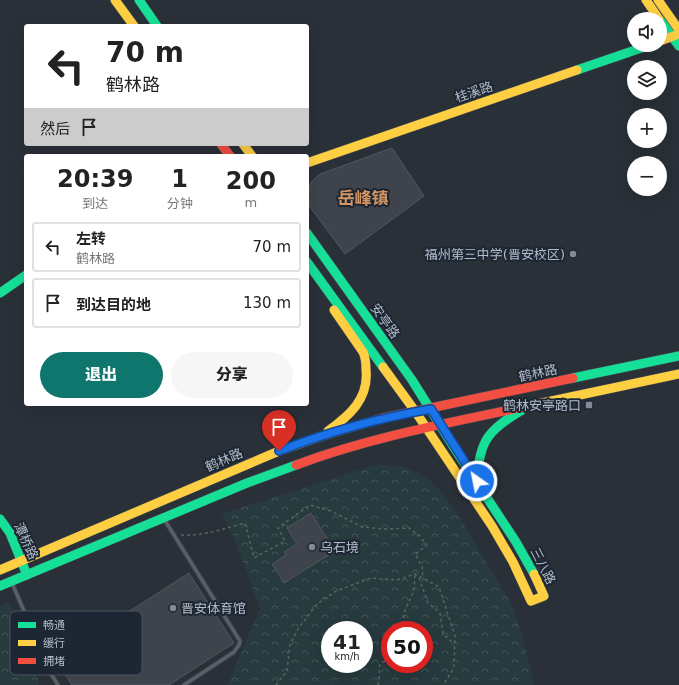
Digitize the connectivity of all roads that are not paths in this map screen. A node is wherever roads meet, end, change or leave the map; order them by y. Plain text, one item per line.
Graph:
1 (115, 0) edge
2 (138, 0) edge
3 (646, 0) edge
4 (658, 0) edge
5 (655, 12) edge
6 (133, 24) edge
7 (156, 24) edge
8 (667, 26) edge
9 (679, 30) edge
10 (676, 35) edge
11 (679, 46) edge
12 (630, 52) edge
13 (309, 162) edge
14 (309, 236) edge
15 (309, 265) edge
16 (316, 275) junction
17 (24, 276) edge
18 (0, 293) edge
19 (679, 356) edge
20 (679, 374) edge
21 (530, 406) junction
22 (431, 409) junction
23 (416, 411) junction
24 (440, 425) junction
25 (426, 428) junction
26 (320, 437) junction
27 (477, 481) junction
28 (163, 518) junction
29 (0, 519) edge
30 (21, 561) junction
31 (0, 570) edge
32 (27, 575) junction
33 (11, 582) junction
34 (0, 586) edge
35 (24, 611) edge
36 (52, 675) edge
37 (58, 685) edge
38 (184, 685) edge

1 - 6 main road
2 - 7 main road
3 - 5 main road
4 - 9 main road
8 - 10 main road
10 - 11 main road
12 - 13 main road, 桂溪路
14 - 22 main road, 安亭路
15 - 16 main road
16 - 23 main road
16 - 26 main road
17 - 18 main road
19 - 22 main road, 鹤林路
20 - 21 main road
21 - 24 main road
21 - 27 main road
22 - 23 main road, 鹤林路
22 - 24 main road, 安亭路
23 - 25 main road
23 - 26 main road, 鹤林路
24 - 25 main road
24 - 27 main road, 三八路
25 - 27 main road, 三八路
25 - 28 main road
26 - 30 main road, 鹤林路
28 - 32 main road
28 - 38 lane
29 - 30 main road, 潭桥路
30 - 31 main road, 鹤林路
30 - 32 main road, 潭桥路
32 - 33 main road
33 - 34 main road
33 - 35 lane
36 - 37 lane

